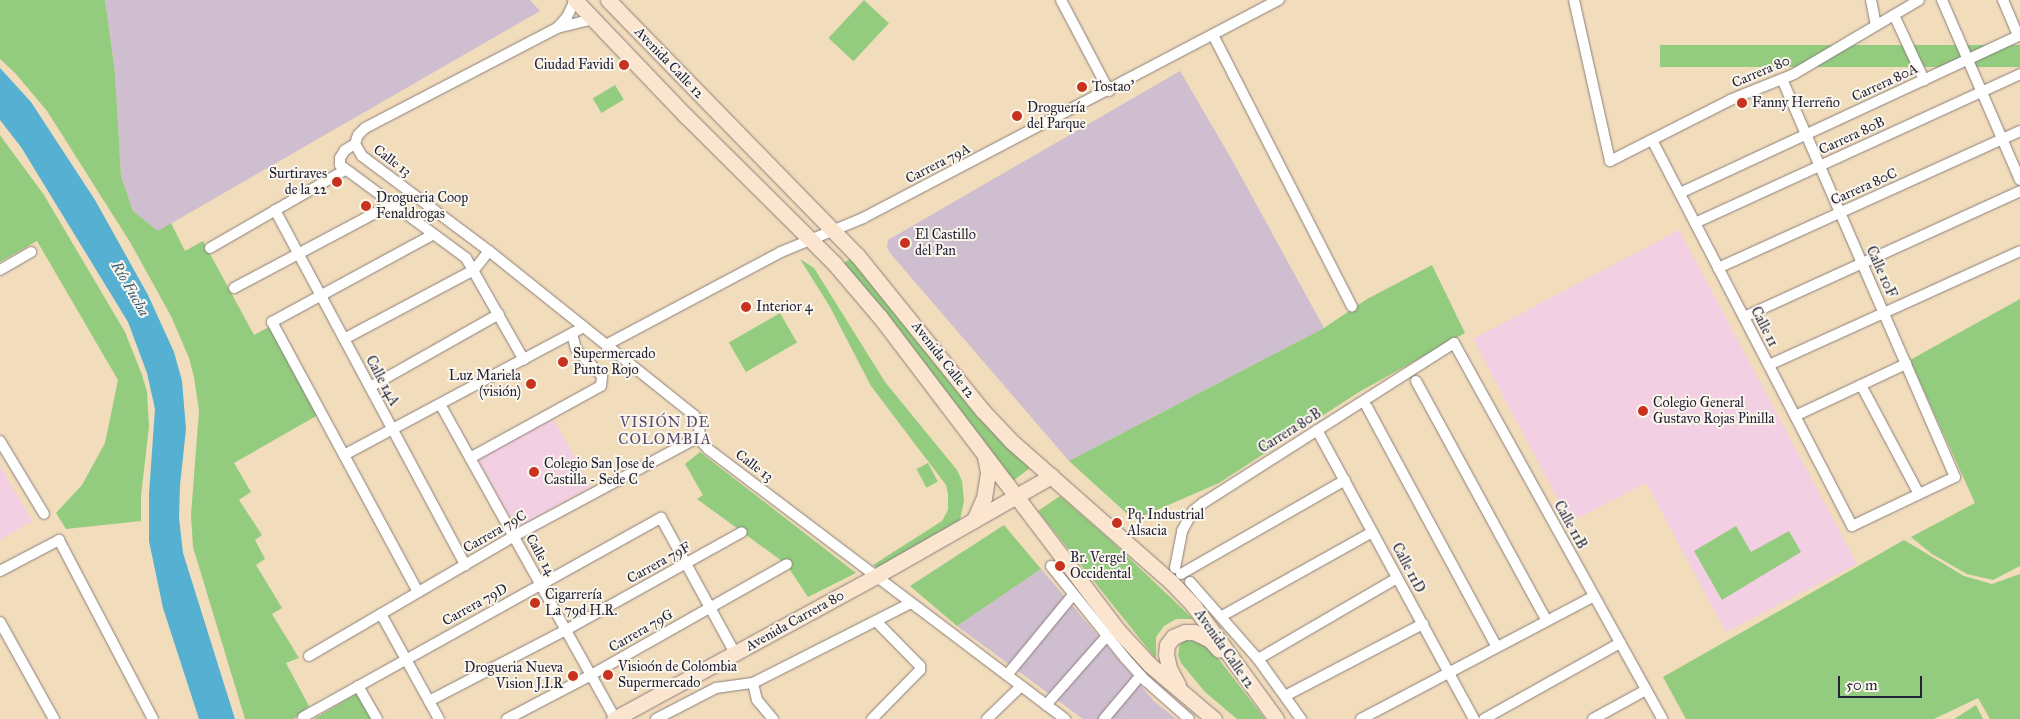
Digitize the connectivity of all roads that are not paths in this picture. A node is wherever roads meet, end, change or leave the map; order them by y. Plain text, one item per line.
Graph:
1 (575, 0) edge
2 (608, 0) edge
3 (1061, 0) edge
4 (1279, 0) edge
5 (1574, 0) edge
6 (1871, 0) edge
7 (1919, 0) edge
8 (1942, 0) edge
9 (2003, 0) edge
10 (1894, 15) junction
11 (593, 19) junction
12 (1876, 25) junction
13 (557, 28) junction
14 (1213, 35) junction
15 (2019, 35) edge
16 (1968, 60) junction
17 (2020, 74) edge
18 (1782, 79) junction
19 (1924, 80) junction
20 (1109, 90) junction
21 (1981, 92) junction
22 (2020, 131) edge
23 (1806, 134) junction
24 (1652, 140) junction
25 (2002, 140) junction
26 (355, 144) junction
27 (1820, 166) junction
28 (345, 170) junction
29 (2020, 180) edge
30 (2020, 190) edge
31 (1680, 193) junction
32 (392, 204) junction
33 (275, 210) junction
34 (1840, 213) junction
35 (1695, 223) junction
36 (835, 230) junction
37 (434, 234) junction
38 (810, 240) junction
39 (210, 248) dead end
40 (31, 252) dead end
41 (489, 252) junction
42 (2020, 252) edge
43 (298, 254) junction
44 (1862, 263) junction
45 (1718, 268) junction
46 (0, 270) edge
47 (474, 270) junction
48 (234, 288) dead end
49 (321, 296) junction
50 (1352, 307) dead end
51 (1884, 313) junction
52 (499, 314) junction
53 (1744, 317) junction
54 (584, 327) junction
55 (572, 334) junction
56 (344, 339) junction
57 (1454, 344) joint
58 (606, 345) junction
59 (524, 360) junction
60 (1906, 364) junction
61 (1769, 365) junction
62 (1416, 381) dead end
63 (1861, 385) junction
64 (370, 387) junction
65 (440, 404) junction
66 (1367, 407) dead end
67 (1795, 416) junction
68 (392, 429) junction
69 (1317, 430) junction
70 (699, 436) junction
71 (0, 441) edge
72 (344, 455) junction
73 (986, 457) junction
74 (470, 458) junction
75 (1051, 476) junction
76 (1345, 480) junction
77 (1919, 494) junction
78 (1016, 496) junction
79 (44, 514) dead end
80 (974, 520) junction
81 (742, 532) dead end
82 (1372, 532) junction
83 (514, 536) junction
84 (685, 564) junction
85 (786, 564) dead end
86 (465, 565) junction
87 (1051, 566) dead end
88 (0, 571) edge
89 (876, 576) junction
90 (1397, 578) junction
91 (1190, 582) dead end
92 (541, 585) junction
93 (418, 592) junction
94 (1073, 595) junction
95 (1594, 596) junction
96 (911, 603) junction
97 (709, 608) junction
98 (381, 614) junction
99 (1222, 616) junction
100 (876, 621) junction
101 (1547, 621) junction
102 (0, 622) edge
103 (1422, 624) junction
104 (566, 630) junction
105 (1106, 637) junction
106 (1620, 643) junction
107 (1496, 648) junction
108 (735, 653) junction
109 (309, 656) dead end
110 (406, 659) junction
111 (1258, 659) junction
112 (1240, 670) junction
113 (1449, 673) junction
114 (590, 675) junction
115 (1007, 675) junction
116 (1140, 675) junction
117 (753, 683) junction
118 (358, 686) junction
119 (1021, 686) junction
120 (1646, 690) junction
121 (1183, 694) junction
122 (1285, 696) junction
123 (429, 701) junction
124 (1046, 705) junction
125 (302, 717) dead end
126 (54, 719) edge
127 (153, 719) edge
128 (377, 719) edge
129 (439, 719) edge
130 (507, 719) edge
131 (614, 719) edge
132 (656, 719) edge
133 (773, 719) edge
134 (872, 719) edge
135 (987, 719) edge
136 (1065, 719) edge
137 (1104, 719) edge
138 (1189, 719) edge
139 (1214, 719) edge
140 (1276, 719) edge
141 (1301, 719) edge
142 (1361, 719) edge
143 (1474, 719) edge
144 (1484, 719) edge
145 (1593, 719) edge
146 (1662, 719) edge

1 - 11 main road, Avenida Calle 12
1 - 13 street
2 - 36 main road, Avenida Calle 12
3 - 20 street
4 - 14 street, Carrera 79A
5 - 24 street, Carrera 80
6 - 12 street
7 - 10 street, Carrera 80
8 - 16 street
9 - 15 street
10 - 12 street, Carrera 80
10 - 19 street
11 - 13 street
11 - 38 main road, Avenida Calle 12
12 - 18 street, Carrera 80
13 - 26 street
14 - 20 street, Carrera 79A
14 - 50 street
15 - 16 street, Carrera 80A
16 - 19 street, Carrera 80A
16 - 21 street
17 - 21 street, Carrera 80B
18 - 23 street, Calle 10F
18 - 24 street, Carrera 80
19 - 23 street, Carrera 80A
20 - 36 street, Carrera 79A
21 - 25 street
21 - 27 street, Carrera 80B
22 - 25 street, Carrera 80C
23 - 27 street, Calle 10F
23 - 31 street, Carrera 80A
24 - 31 street, Calle 11
25 - 29 street
25 - 34 street, Carrera 80C
26 - 28 street
26 - 41 street, Calle 13
27 - 34 street, Calle 10F
27 - 35 street, Carrera 80B
28 - 32 street
28 - 33 street
30 - 44 street
31 - 35 street, Calle 11
32 - 37 street
32 - 43 street
33 - 39 street
33 - 43 street, Calle 14A
34 - 44 street, Calle 10F
34 - 45 street, Carrera 80C
35 - 45 street, Calle 11
36 - 38 street, Carrera 79A
36 - 75 main road, Avenida Calle 12
37 - 47 street
37 - 49 street
38 - 58 street, Carrera 79A
38 - 73 main road, Avenida Calle 12
40 - 46 street
41 - 47 street
41 - 54 street, Calle 13
42 - 51 street
43 - 48 street
43 - 49 street, Calle 14A
44 - 51 street, Calle 10F
44 - 53 street
45 - 53 street, Calle 11
47 - 52 street
47 - 56 street
49 - 56 street, Calle 14A
49 - 72 street
51 - 60 street, Calle 10F
51 - 61 street
52 - 59 street
52 - 64 street
53 - 61 street, Calle 11
54 - 55 street
54 - 58 street, Calle 13
55 - 59 street
55 - 74 street
56 - 64 street, Calle 14A
57 - 69 street, Carrera 80B
57 - 95 street, Calle 11B
58 - 70 street, Calle 13
59 - 65 street
60 - 63 street
60 - 77 street, Calle 10F
61 - 67 street, Calle 11
62 - 101 street
63 - 67 street
63 - 77 street
64 - 68 street, Calle 14A
65 - 68 street
65 - 74 street, Calle 14
66 - 107 street
67 - 77 street, Calle 11
68 - 72 street
68 - 86 street, Calle 14A
69 - 76 street, Calle 11D
69 - 76 street, Carrera 80B
70 - 83 street, Carrera 79C
70 - 89 street, Calle 13
71 - 79 street
72 - 93 street
73 - 78 main road, Avenida Calle 12
73 - 80 main road
74 - 83 street, Calle 14
75 - 78 main road, Avenida Carrera 80
75 - 112 main road, Avenida Calle 12
76 - 82 street, Calle 11D
78 - 80 main road, Avenida Carrera 80
78 - 121 main road, Avenida Calle 12
80 - 89 main road, Avenida Carrera 80
81 - 84 street, Carrera 79F
82 - 90 street, Calle 11D
82 - 99 street
83 - 86 street, Carrera 79C
83 - 92 street, Calle 14
84 - 92 street, Carrera 79D
84 - 97 street
84 - 104 street, Carrera 79F
85 - 97 street, Carrera 79G
86 - 93 street, Carrera 79C
87 - 94 street
88 - 127 street
89 - 96 street, Calle 13
89 - 108 main road, Avenida Carrera 80
90 - 103 street, Calle 11D
90 - 111 street
91 - 99 street
92 - 104 street, Calle 14
92 - 110 street, Carrera 79D
93 - 98 street, Carrera 79C
94 - 105 street
94 - 115 street
95 - 101 street
95 - 106 street, Calle 11B
96 - 100 street
96 - 115 street, Calle 13
97 - 108 street
97 - 114 street, Carrera 79G
98 - 109 street, Carrera 79C
98 - 110 street
99 - 111 street
100 - 117 street
100 - 134 street
101 - 107 street
102 - 126 street
103 - 113 street, Calle 11D
103 - 122 street
104 - 114 street, Calle 14
104 - 123 street, Carrera 79F
105 - 116 street
105 - 124 street
106 - 120 street, Calle 11B
106 - 144 street
107 - 113 street
108 - 131 main road, Avenida Carrera 80
110 - 118 street, Carrera 79D
110 - 123 street
111 - 122 street
112 - 121 main road
112 - 140 main road, Avenida Calle 12
113 - 142 street
113 - 143 street, Calle 11D
114 - 130 street, Carrera 79G
114 - 131 street, Calle 14
115 - 119 street, Calle 13
116 - 137 street
116 - 138 street
117 - 132 street
117 - 133 street
118 - 125 street, Carrera 79D
118 - 128 street
119 - 124 street, Calle 13
119 - 135 street
120 - 145 street
120 - 146 street, Calle 11B
121 - 139 main road, Avenida Calle 12
122 - 141 street
123 - 129 street
124 - 136 street, Calle 13

